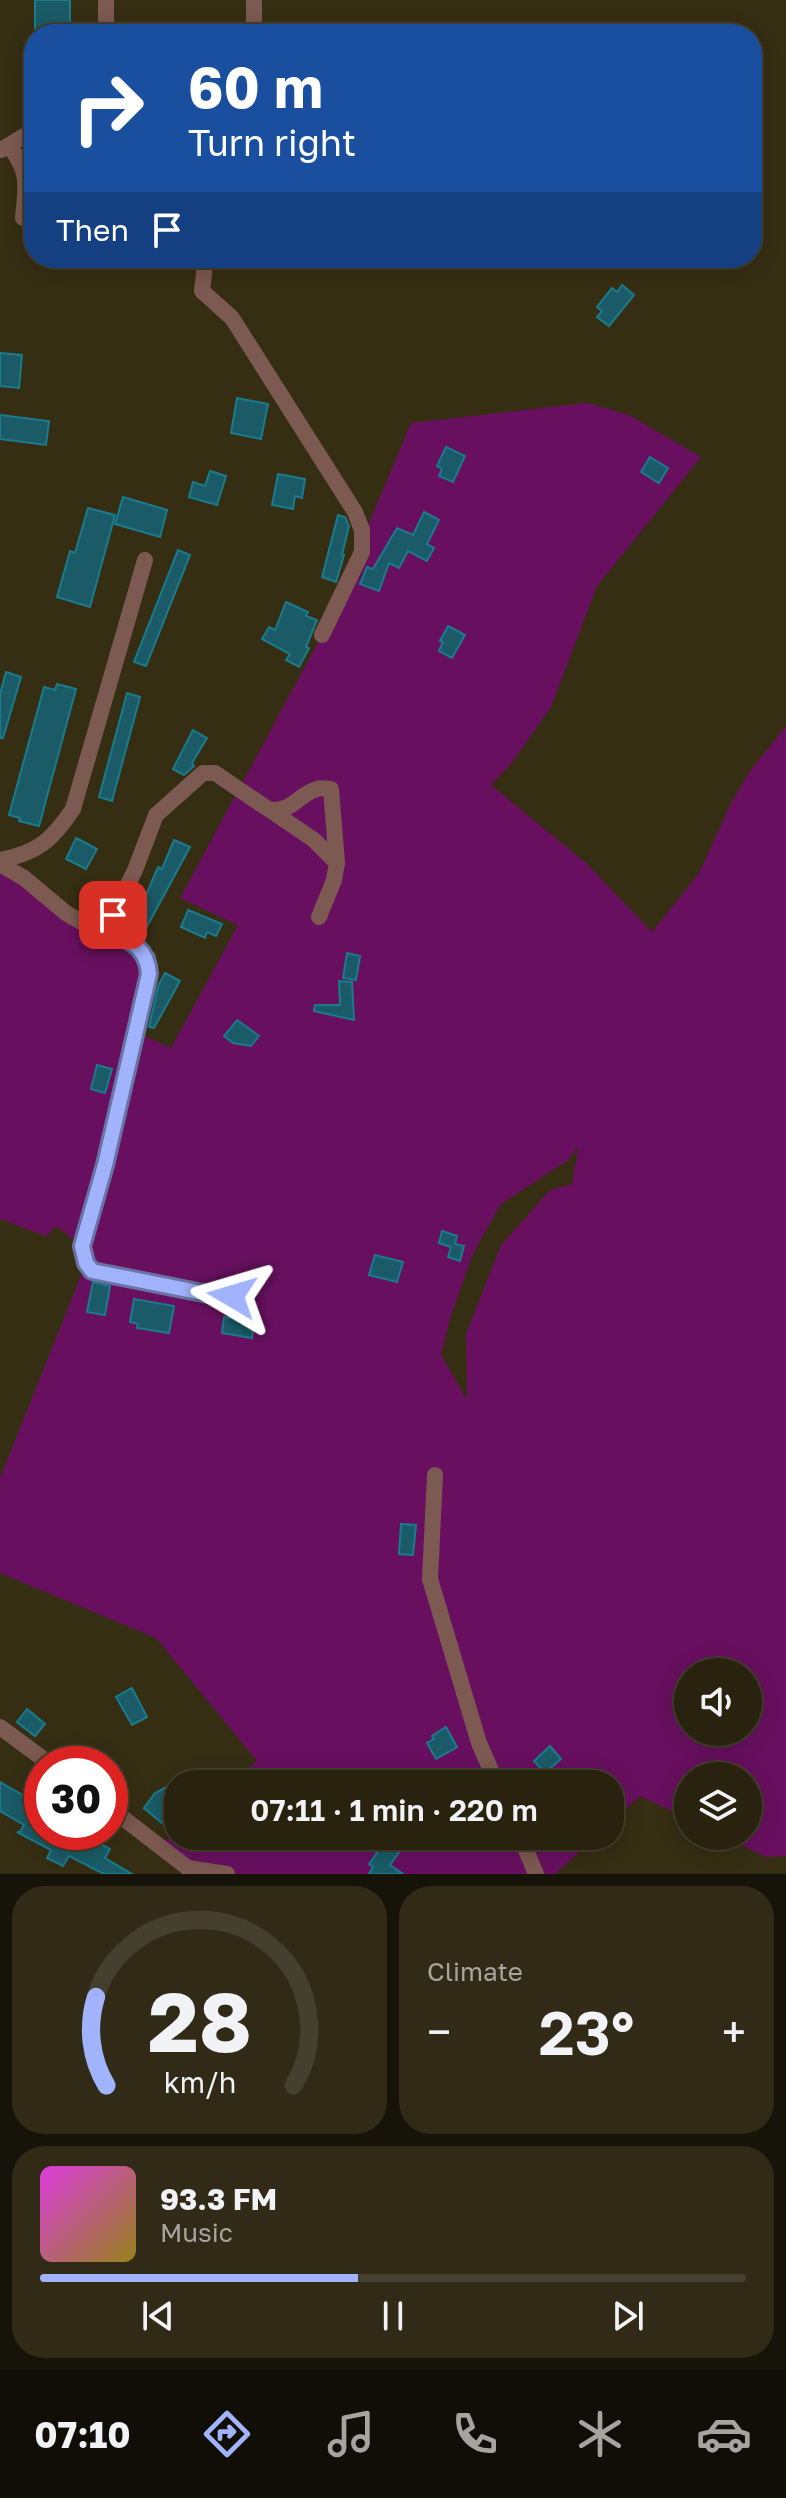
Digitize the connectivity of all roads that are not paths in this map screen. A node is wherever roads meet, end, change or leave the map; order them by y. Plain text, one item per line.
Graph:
1 (106, 0) edge
2 (254, 0) edge
3 (106, 24) edge
4 (254, 24) edge
5 (24, 136) edge
6 (4, 149) edge
7 (24, 170) edge
8 (208, 268) edge
9 (145, 560) dead end
10 (322, 635) dead end
11 (268, 809) junction
12 (0, 862) edge
13 (337, 863) junction
14 (319, 917) dead end
15 (104, 927) junction
16 (232, 1296) dead end
17 (435, 1475) dead end
18 (0, 1727) edge
19 (26, 1746) edge
20 (491, 1770) edge
21 (128, 1822) edge
22 (526, 1850) edge
23 (190, 1871) edge
24 (227, 1874) edge
25 (536, 1874) edge

1 - 3 street
2 - 4 street
5 - 6 street
6 - 7 street
8 - 10 street
9 - 12 street
11 - 13 street
11 - 13 street
11 - 15 street
12 - 15 street
13 - 14 street
15 - 16 street
17 - 20 street
18 - 19 street
21 - 23 street
22 - 25 street
23 - 24 street

